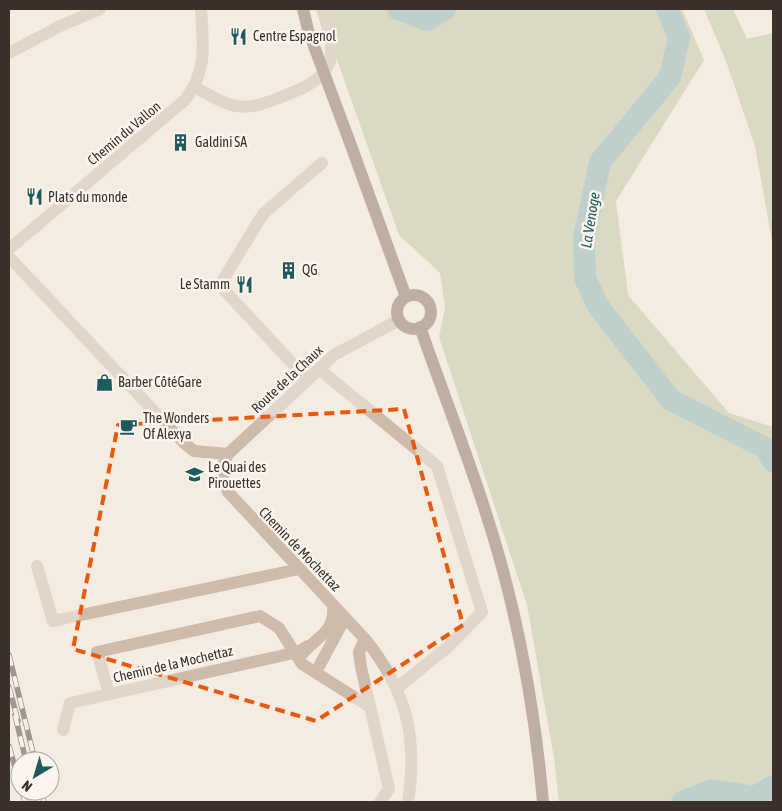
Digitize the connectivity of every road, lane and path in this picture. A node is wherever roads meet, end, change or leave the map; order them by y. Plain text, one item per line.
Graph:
1 (100, 9) edge
2 (201, 9) edge
3 (302, 9) edge
4 (322, 9) edge
5 (9, 53) edge
6 (194, 87) junction
7 (322, 163) dead end
8 (9, 249) edge
9 (9, 256) edge
10 (406, 297) junction
11 (399, 320) junction
12 (420, 327) junction
13 (319, 369) junction
14 (308, 380) junction
15 (228, 454) junction
16 (37, 566) dead end
17 (299, 569) junction
18 (333, 606) junction
19 (345, 618) junction
20 (365, 639) junction
21 (308, 646) junction
22 (293, 653) junction
23 (302, 664) junction
24 (316, 672) junction
25 (397, 688) junction
26 (109, 694) junction
27 (370, 707) junction
28 (63, 730) dead end
29 (380, 802) edge
30 (408, 802) edge
31 (543, 802) edge

1 - 5 street
2 - 6 street, Chemin du Vallon
3 - 10 main road, bridge
4 - 6 street
6 - 8 street, Chemin du Vallon
7 - 14 street
9 - 15 street
10 - 11 main road
10 - 12 main road
11 - 12 main road
11 - 13 street, Route de la Chaux
12 - 31 main road
13 - 14 street, Route de la Chaux
13 - 25 street
14 - 15 street, Route de la Chaux
15 - 17 street, Chemin de Mochettaz
16 - 17 street
17 - 18 street, Chemin de Mochettaz
18 - 19 street, Chemin de Mochettaz
18 - 21 street, Chemin de la Mochettaz
19 - 20 street, Chemin de Mochettaz
19 - 24 street
20 - 25 street, Chemin de Mochettaz
20 - 27 street
21 - 22 street, Chemin de la Mochettaz
21 - 23 street
22 - 23 street
22 - 26 street, Chemin de la Mochettaz
22 - 26 street
23 - 24 street
24 - 27 street
25 - 30 street, Chemin de Mochettaz
26 - 28 street, Chemin de la Mochettaz
27 - 29 street

